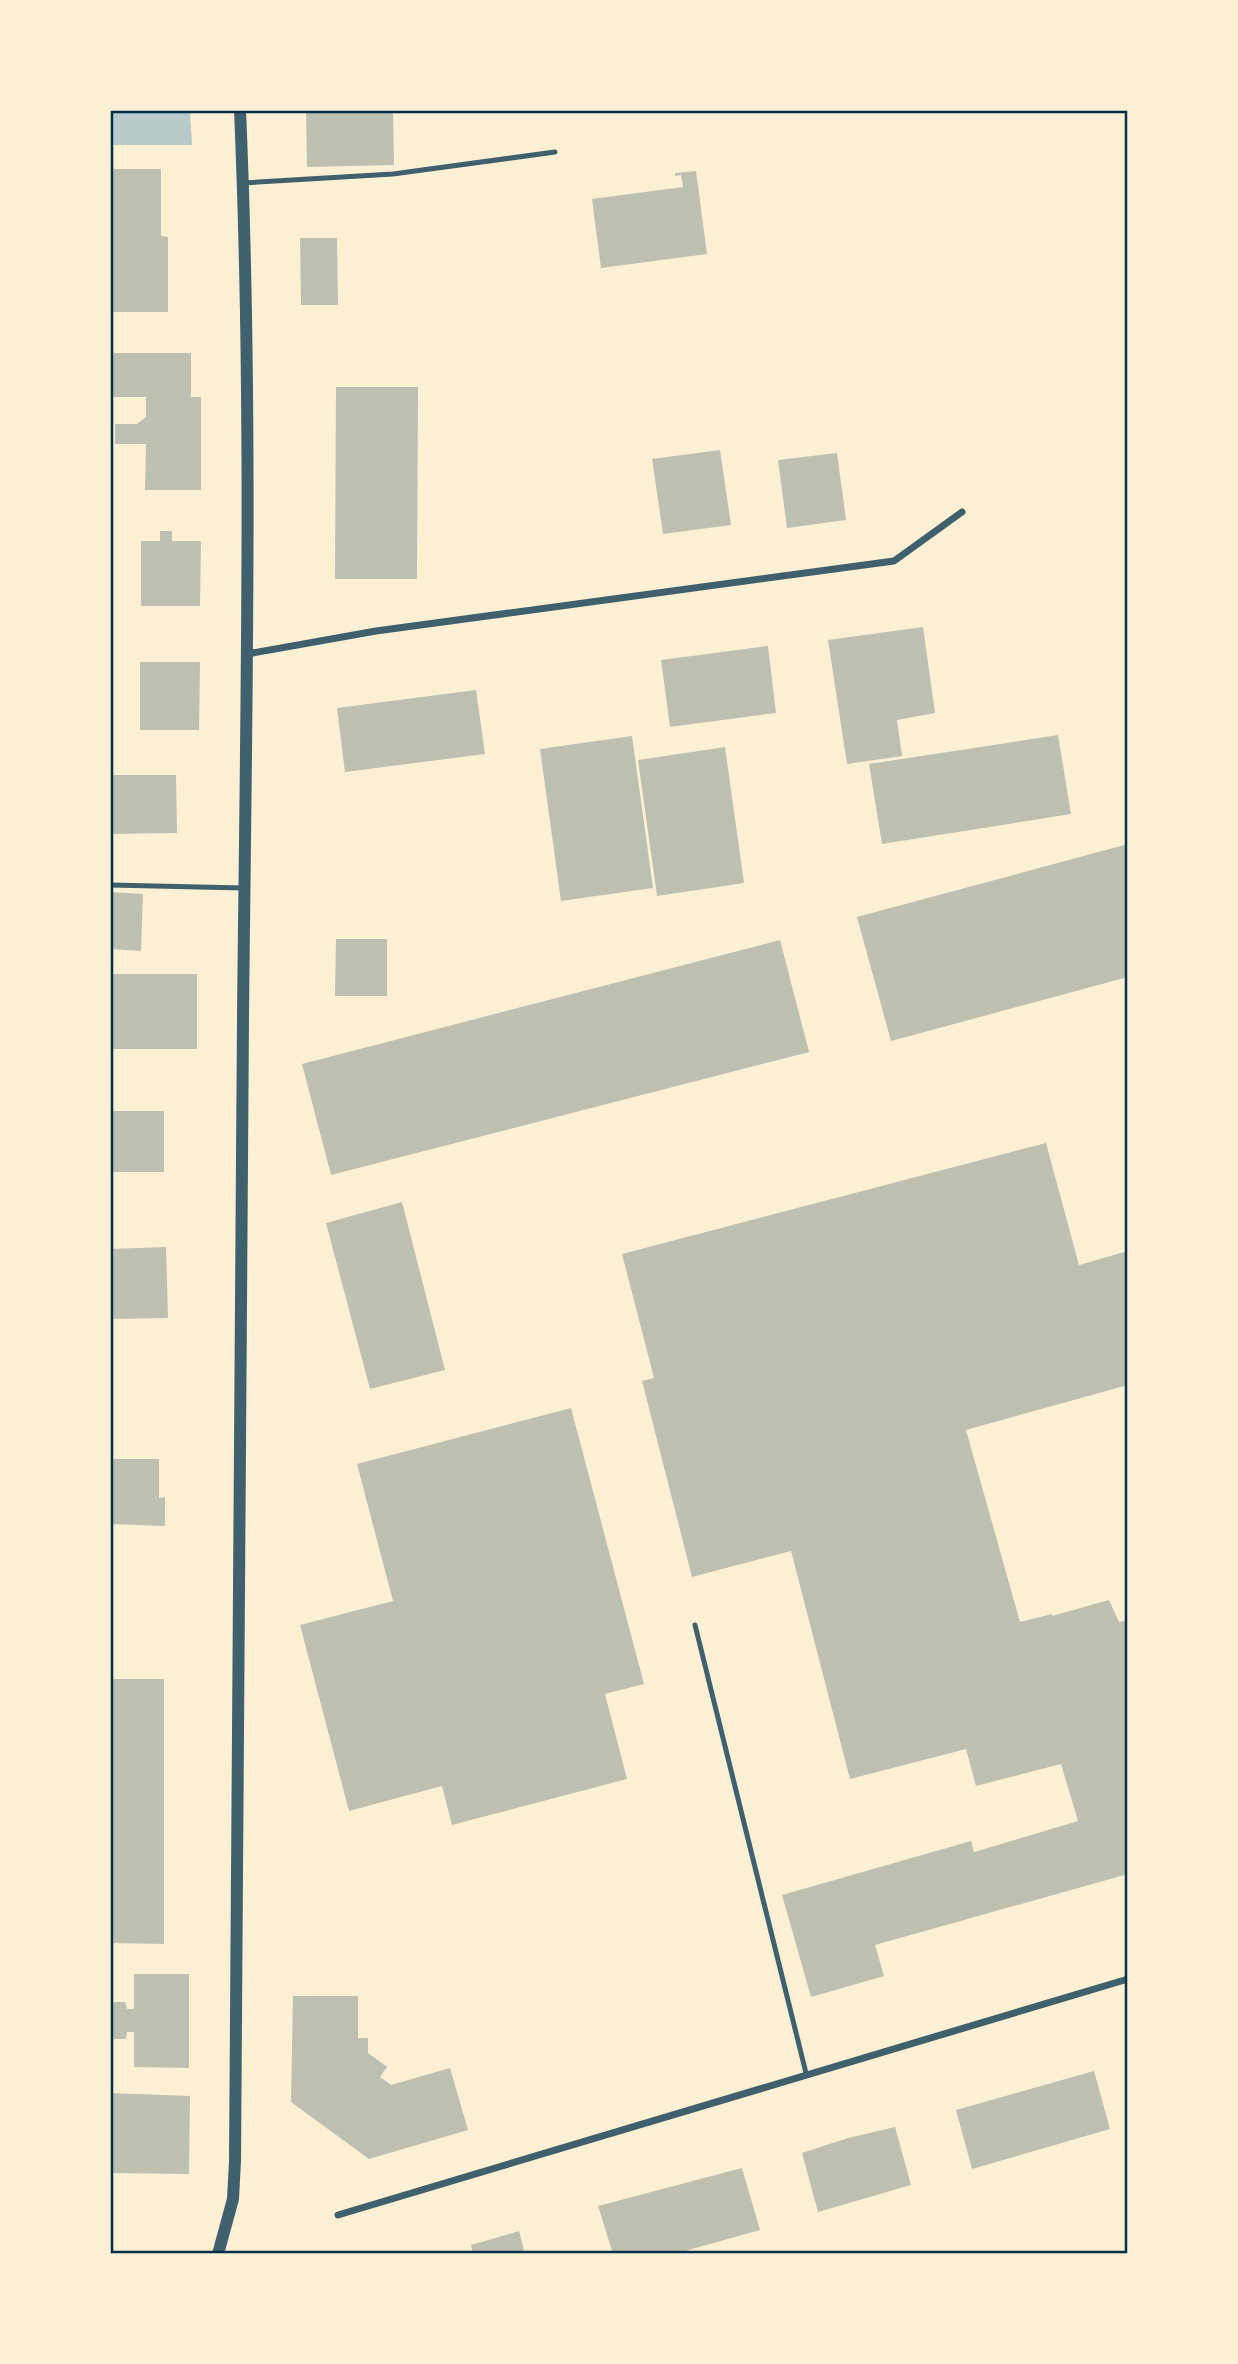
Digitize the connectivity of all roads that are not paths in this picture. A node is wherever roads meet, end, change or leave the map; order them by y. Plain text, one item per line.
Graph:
1 (240, 110) edge
2 (555, 152) dead end
3 (243, 183) junction
4 (962, 512) dead end
5 (246, 654) junction
6 (110, 885) edge
7 (244, 888) junction
8 (695, 1625) dead end
9 (1128, 1979) edge
10 (806, 2073) junction
11 (338, 2215) dead end
12 (218, 2254) edge

1 - 3 street
2 - 3 lane
3 - 5 street
4 - 5 street
5 - 7 street
6 - 7 lane
7 - 12 street
8 - 10 lane
9 - 10 street
10 - 11 street

